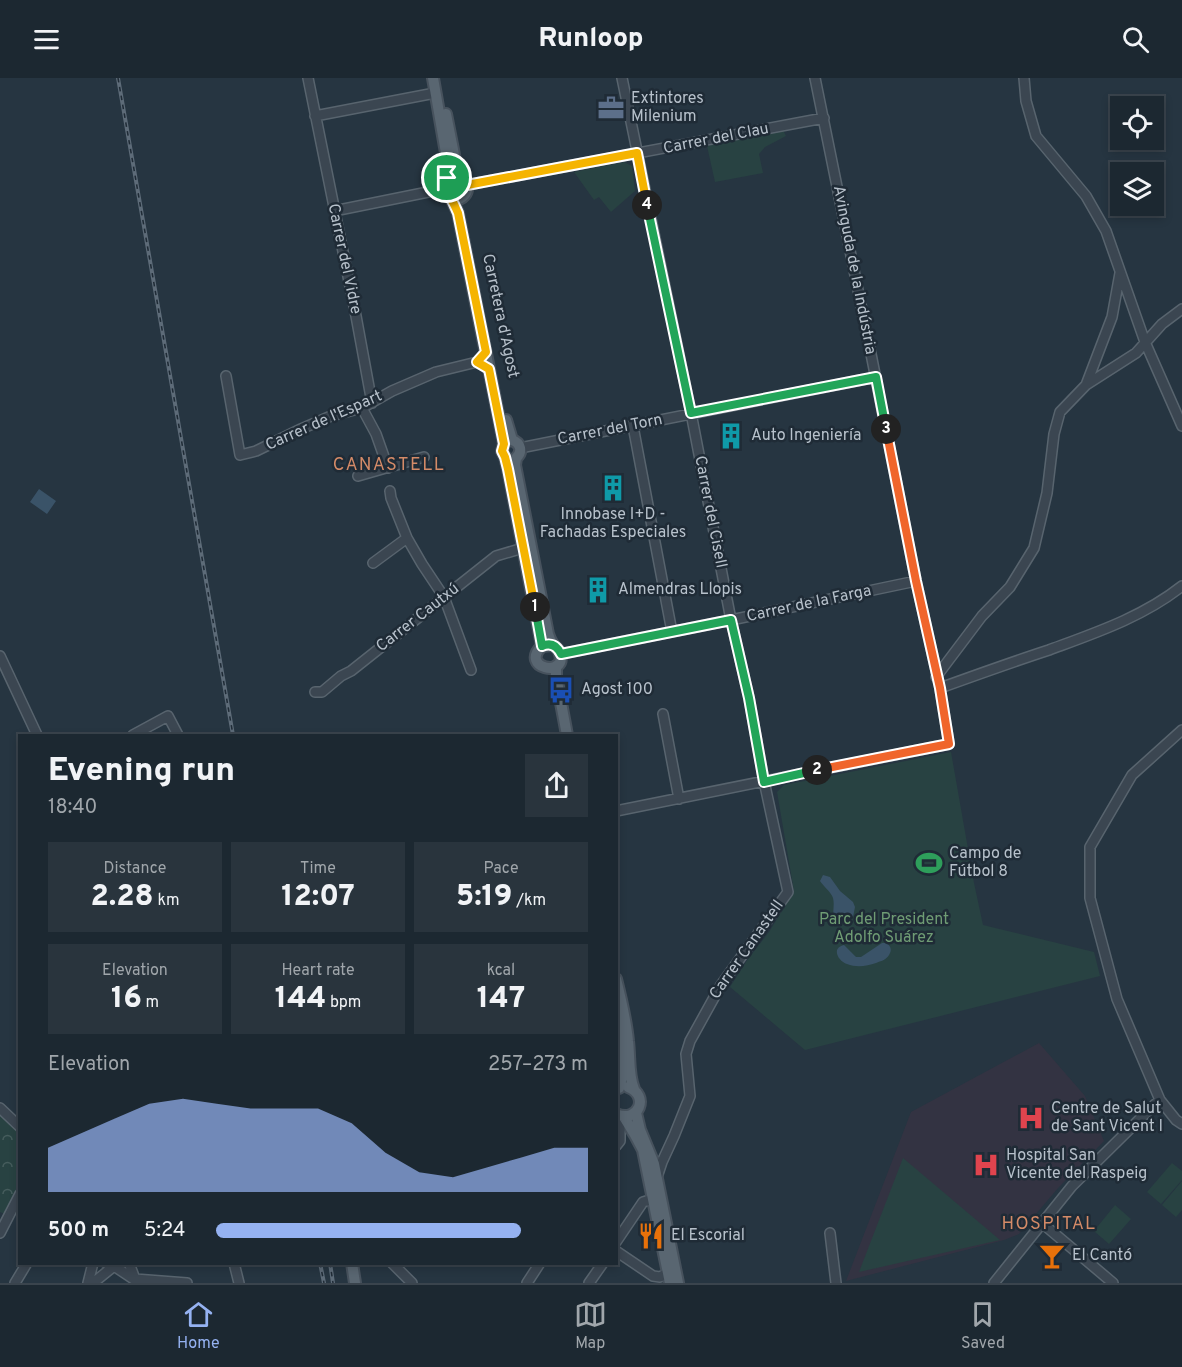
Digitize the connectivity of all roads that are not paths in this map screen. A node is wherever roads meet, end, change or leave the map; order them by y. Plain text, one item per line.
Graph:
1 (308, 78) edge
2 (432, 78) edge
3 (440, 78) edge
4 (622, 78) edge
5 (815, 78) edge
6 (1024, 78) edge
7 (435, 93) junction
8 (315, 116) junction
9 (824, 118) junction
10 (637, 153) junction
11 (454, 176) junction
12 (467, 185) junction
13 (443, 189) junction
14 (463, 197) junction
15 (451, 198) junction
16 (334, 211) junction
17 (1120, 273) junction
18 (1182, 309) edge
19 (1145, 342) junction
20 (486, 352) junction
21 (477, 362) junction
22 (489, 369) junction
23 (226, 376) dead end
24 (876, 377) junction
25 (1086, 385) junction
26 (372, 403) junction
27 (362, 408) junction
28 (691, 413) junction
29 (633, 426) junction
30 (1182, 426) edge
31 (511, 449) junction
32 (424, 457) dead end
33 (388, 468) junction
34 (358, 476) dead end
35 (390, 491) dead end
36 (407, 538) junction
37 (523, 548) junction
38 (373, 563) dead end
39 (916, 581) junction
40 (1182, 586) edge
41 (444, 597) junction
42 (731, 620) junction
43 (672, 633) junction
44 (547, 645) junction
45 (561, 654) junction
46 (0, 656) edge
47 (552, 667) junction
48 (2, 670) edge
49 (471, 670) dead end
50 (936, 677) junction
51 (940, 688) junction
52 (315, 692) dead end
53 (663, 714) dead end
54 (1182, 730) edge
55 (36, 734) edge
56 (135, 734) edge
57 (177, 734) edge
58 (561, 734) edge
59 (567, 734) edge
60 (764, 782) junction
61 (679, 799) junction
62 (618, 811) edge
63 (788, 892) joint
64 (618, 990) edge
65 (618, 1026) edge
66 (618, 1086) edge
67 (618, 1088) edge
68 (634, 1089) junction
69 (1160, 1100) junction
70 (0, 1108) edge
71 (636, 1113) junction
72 (620, 1116) edge
73 (1182, 1124) edge
74 (18, 1125) edge
75 (618, 1144) edge
76 (657, 1178) junction
77 (18, 1198) edge
78 (653, 1198) junction
79 (1042, 1223) junction
80 (0, 1233) edge
81 (830, 1233) dead end
82 (618, 1239) edge
83 (618, 1252) edge
84 (26, 1265) edge
85 (92, 1265) edge
86 (109, 1265) edge
87 (112, 1265) edge
88 (130, 1265) edge
89 (234, 1265) edge
90 (352, 1265) edge
91 (359, 1265) edge
92 (394, 1265) edge
93 (539, 1265) edge
94 (602, 1265) edge
95 (669, 1278) edge
96 (137, 1281) edge
97 (15, 1283) edge
98 (88, 1283) edge
99 (93, 1283) edge
100 (187, 1283) edge
101 (239, 1283) edge
102 (355, 1283) edge
103 (363, 1283) edge
104 (411, 1283) edge
105 (527, 1283) edge
106 (590, 1283) edge
107 (678, 1283) edge
108 (836, 1283) edge
109 (994, 1283) edge
110 (1113, 1283) edge

1 - 8 street, Carrer del Vidre
2 - 7 main road
3 - 11 main road
4 - 10 street, Carrer del Cisell
5 - 9 street, Avinguda de la Indústria
6 - 17 street
7 - 8 street
7 - 11 main road
8 - 16 street, Carrer del Vidre
9 - 10 street, Carrer del Clau
9 - 24 street, Avinguda de la Indústria
10 - 12 street, Carrer del Clau
10 - 28 street, Carrer del Cisell
11 - 12 main road
11 - 13 main road
12 - 14 main road
13 - 15 main road
13 - 16 street
14 - 15 main road
14 - 31 main road, Carretera d'Agost
15 - 20 main road, Carretera d'Agost
16 - 26 street, Carrer del Vidre
17 - 19 street
17 - 25 street
18 - 19 street
19 - 25 street
19 - 30 street
20 - 21 street
20 - 22 main road, Carretera d'Agost
21 - 22 street
21 - 26 street, Carrer de l'Espart
22 - 31 main road, Carretera d'Agost
23 - 27 street, Carrer de l'Espart
24 - 28 street, Carrer del Torn
24 - 39 street, Avinguda de la Indústria
25 - 50 street
26 - 27 street, Carrer de l'Espart
27 - 33 street
28 - 29 street, Carrer del Torn
28 - 42 street, Carrer del Cisell
29 - 31 street, Carrer del Torn
29 - 43 street
31 - 37 main road, Carretera d'Agost
31 - 44 main road, Carretera d'Agost
32 - 33 street
33 - 34 street
35 - 36 street
36 - 38 street
36 - 41 street
37 - 41 street, Carrer Cautxú
37 - 44 main road, Carretera d'Agost
39 - 42 street, Carrer de la Farga
39 - 50 street, Avinguda de la Indústria
40 - 51 street
41 - 49 street
41 - 52 street, Carrer Cautxú
42 - 43 street, Carrer de la Farga
42 - 60 street, Carrer del Cisell
43 - 45 street, Carrer de la Farga
44 - 45 main road
44 - 47 main road
45 - 47 main road
46 - 48 street
47 - 58 main road
47 - 59 main road
48 - 55 street
50 - 51 street, Avinguda de la Indústria
51 - 60 street, Avinguda de la Indústria
53 - 61 street
54 - 69 street
56 - 57 street
60 - 61 street
60 - 63 street, Carrer del Cisell
61 - 62 street
63 - 76 street, Carrer Canastell
64 - 68 main road
65 - 66 main road
67 - 68 main road
68 - 71 main road
69 - 73 street
69 - 79 street
70 - 74 street
71 - 72 main road
71 - 76 main road
72 - 75 street
72 - 78 main road
76 - 107 main road
77 - 80 street
78 - 82 street
78 - 95 main road
79 - 109 street
79 - 110 street
81 - 108 street
83 - 95 street
84 - 97 street
85 - 98 street
86 - 99 street
87 - 96 street
88 - 96 street
89 - 101 street
90 - 102 main road
91 - 103 main road
92 - 104 street
93 - 105 street
94 - 106 street
96 - 100 street

